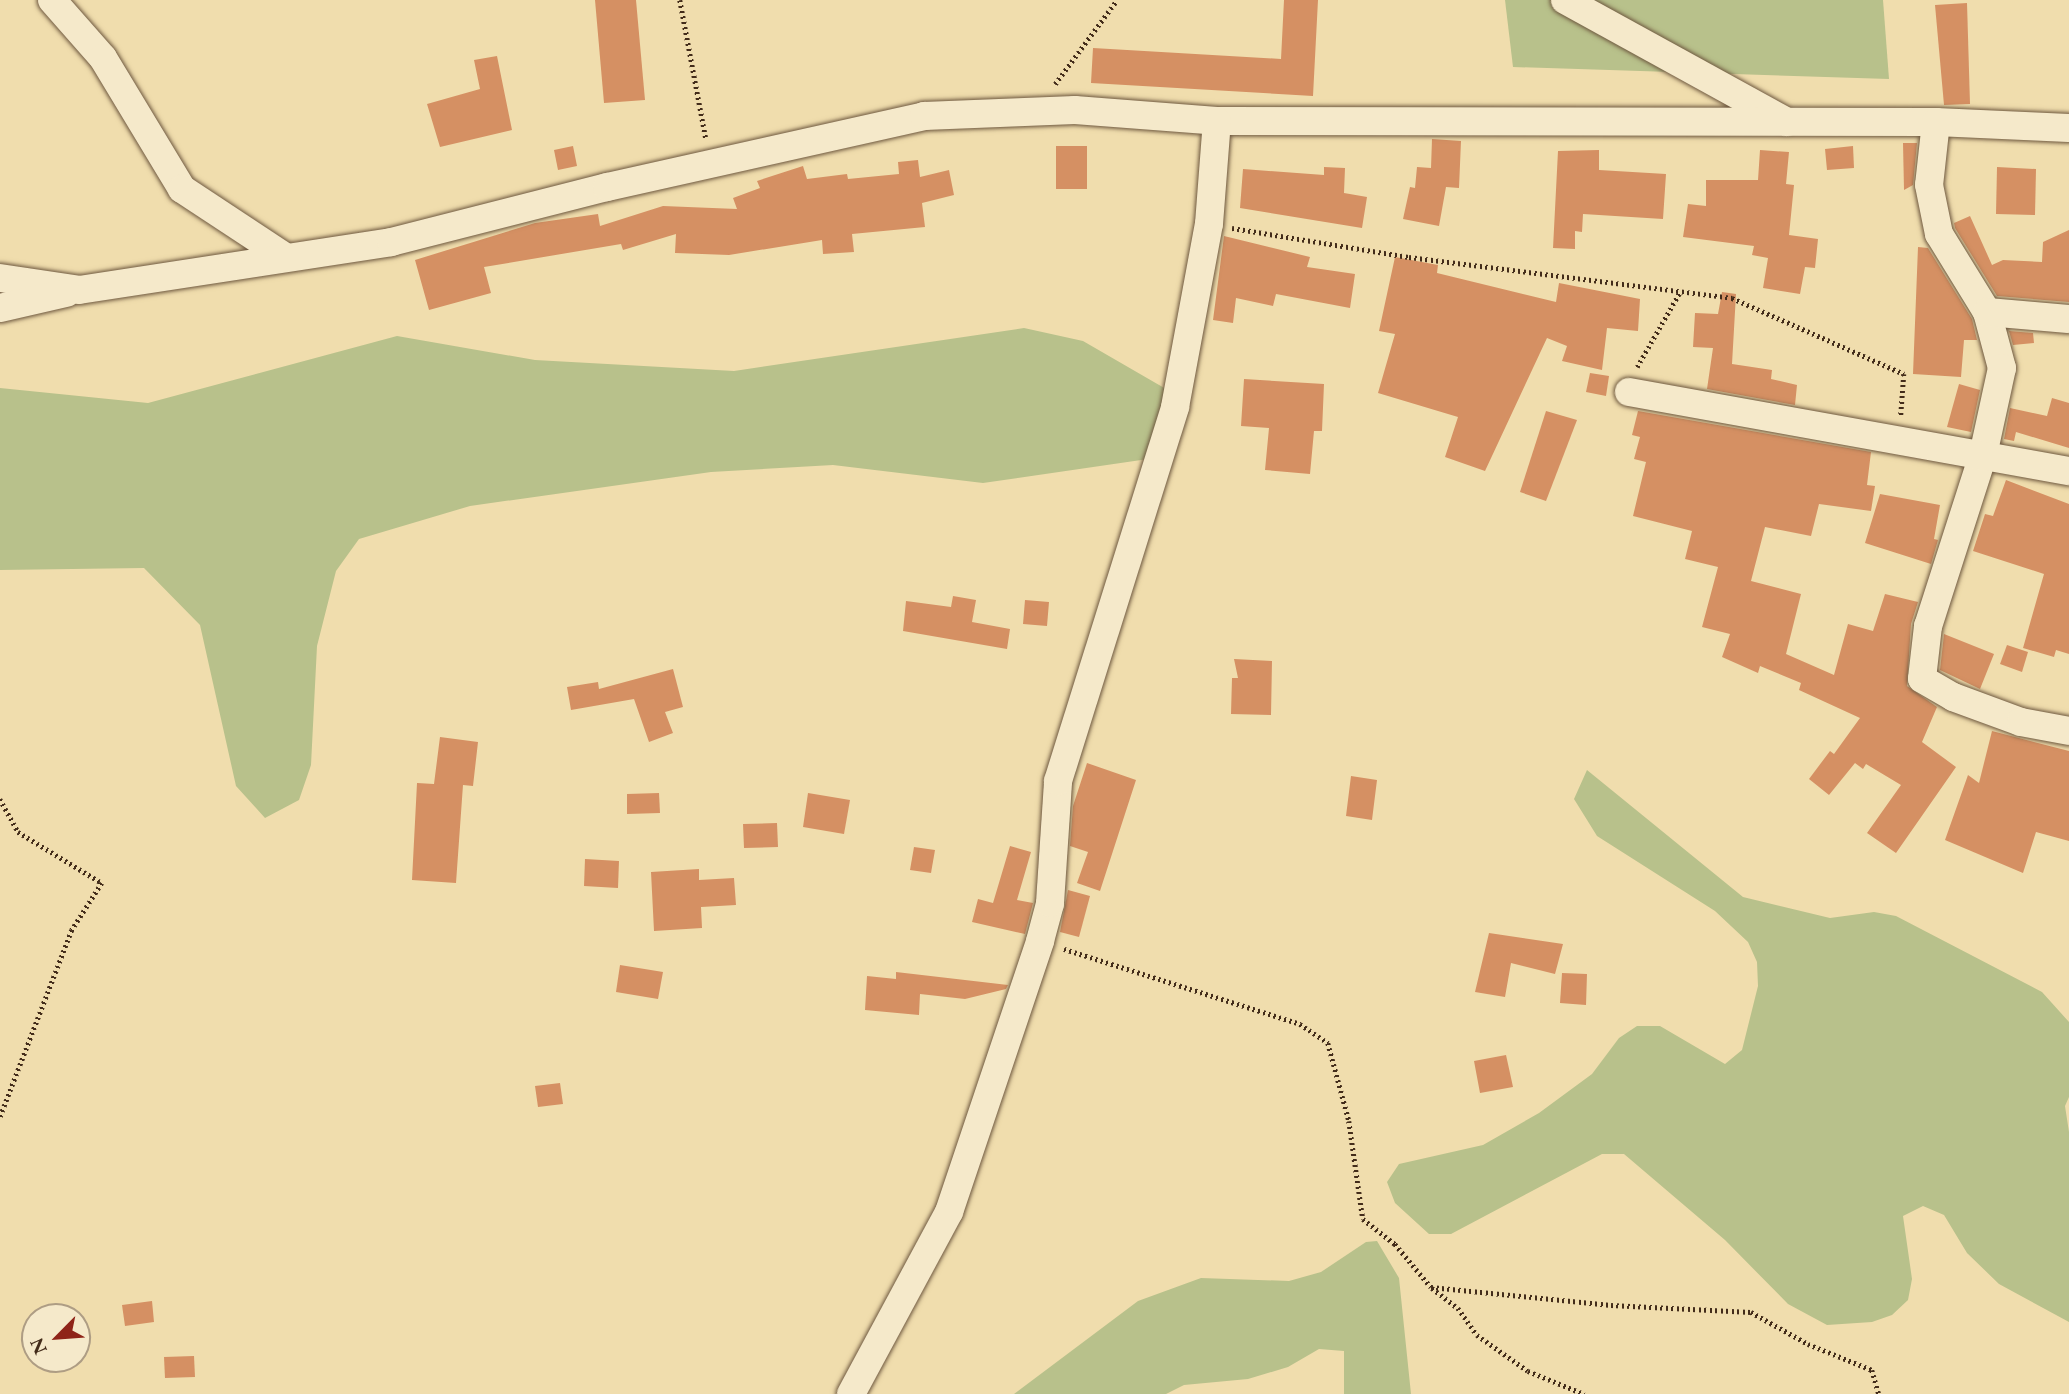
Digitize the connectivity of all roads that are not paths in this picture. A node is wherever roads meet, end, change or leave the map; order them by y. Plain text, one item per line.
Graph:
1 (51, 0) edge
2 (1565, 0) edge
3 (1217, 121) junction
4 (1936, 122) junction
5 (1789, 123) junction
6 (2069, 128) edge
7 (285, 257) junction
8 (0, 278) edge
9 (79, 290) junction
10 (0, 309) edge
11 (1987, 312) junction
12 (2069, 319) edge
13 (1629, 392) road end
14 (1983, 455) junction
15 (2069, 471) edge
16 (2069, 731) edge
17 (851, 1394) edge

1 - 7 street
2 - 5 street
3 - 5 street
3 - 7 street
3 - 17 street
4 - 5 street
4 - 6 street
4 - 11 street
7 - 9 street
8 - 9 street
9 - 10 street
11 - 12 street
11 - 14 street
13 - 14 street
14 - 15 street
14 - 16 street

